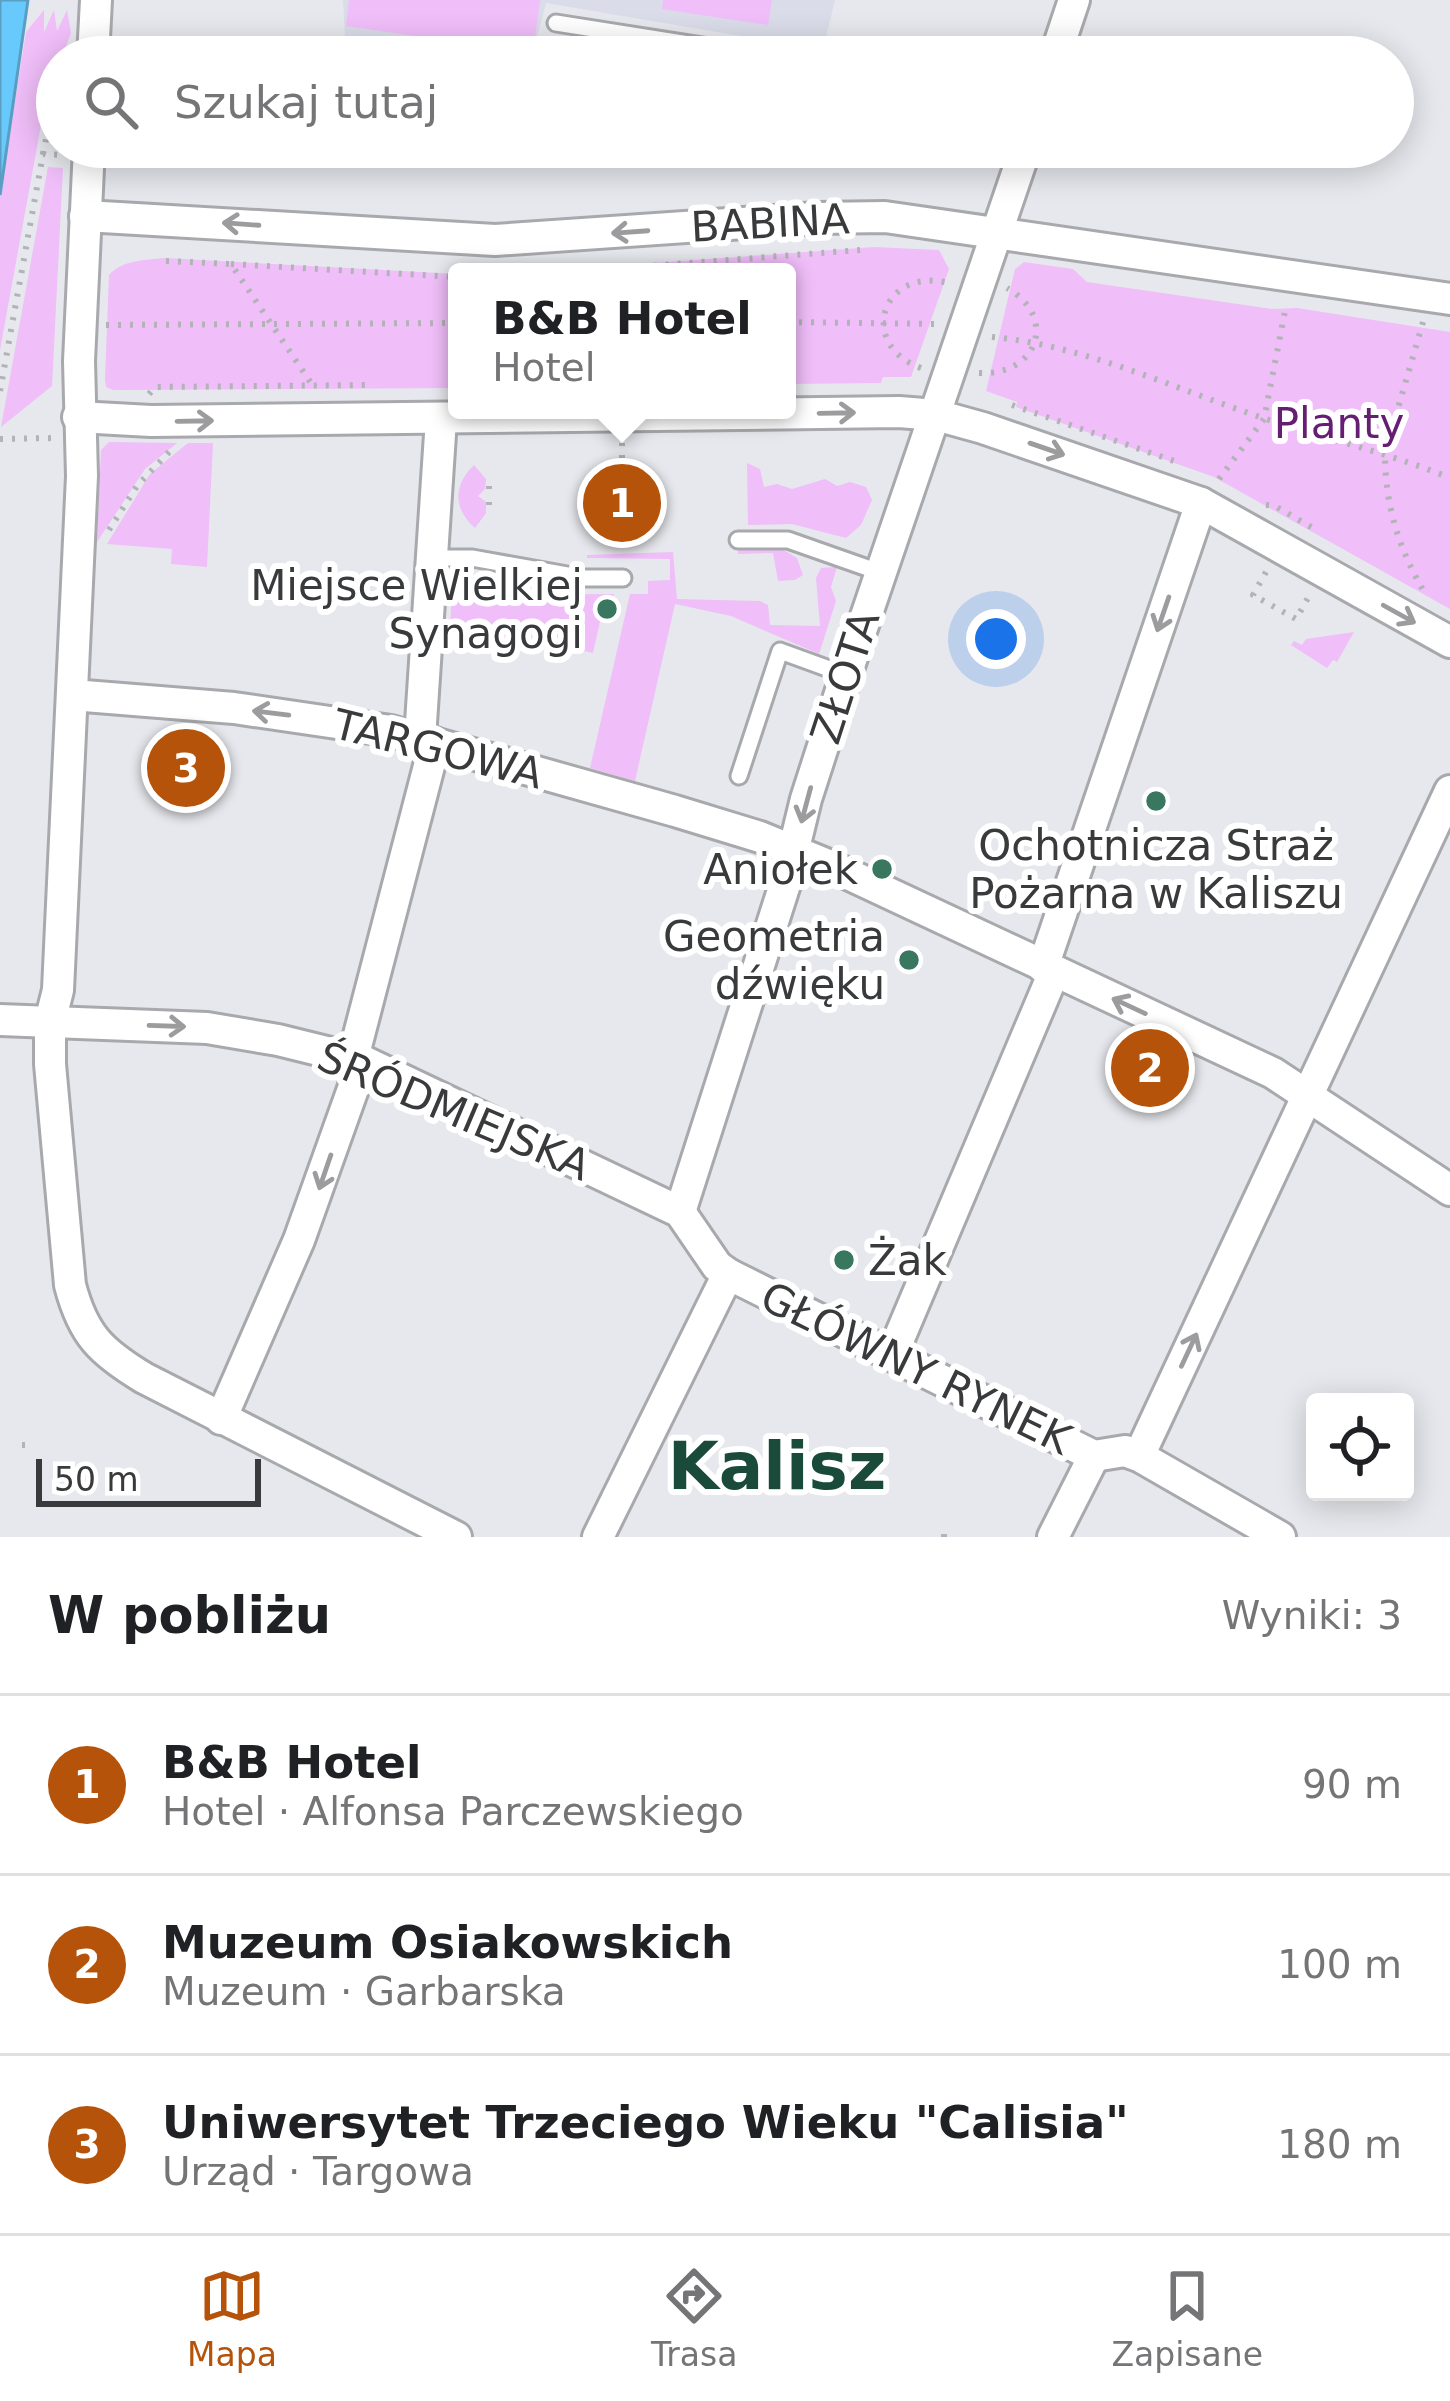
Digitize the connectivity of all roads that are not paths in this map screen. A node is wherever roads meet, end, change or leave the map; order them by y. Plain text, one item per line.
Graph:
1 (96, 0) edge
2 (1074, 0) edge
3 (556, 23) dead end
4 (94, 36) edge
5 (639, 36) edge
6 (1062, 36) edge
7 (81, 168) edge
8 (1019, 168) edge
9 (85, 216) junction
10 (998, 232) junction
11 (1450, 299) edge
12 (796, 413) edge
13 (936, 415) junction
14 (448, 418) joint
15 (67, 428) junction
16 (1209, 493) junction
17 (738, 540) dead end
18 (434, 558) junction
19 (879, 572) junction
20 (623, 578) dead end
21 (1450, 642) edge
22 (846, 675) junction
23 (72, 695) junction
24 (428, 741) junction
25 (740, 776) dead end
26 (1450, 791) edge
27 (795, 851) junction
28 (1049, 970) junction
29 (0, 1020) edge
30 (50, 1022) junction
31 (358, 1060) junction
32 (1307, 1098) junction
33 (1450, 1190) edge
34 (680, 1212) junction
35 (728, 1274) junction
36 (892, 1355) junction
37 (221, 1419) junction
38 (1094, 1456) junction
39 (1139, 1456) junction
40 (450, 1536) edge
41 (598, 1537) edge
42 (1053, 1537) edge
43 (1280, 1537) edge

1 - 4 street
2 - 6 street
3 - 5 lane
7 - 9 street
8 - 10 street, ZŁOTA
10 -> 9 street, BABINA
9 - 15 street
10 - 11 street, BABINA
10 - 13 street, ZŁOTA
12 -> 13 street
13 -> 16 street
13 - 19 street, ZŁOTA
15 -> 14 street
14 - 18 street
15 - 23 street
16 -> 21 street
16 -> 28 street
17 - 19 lane
18 - 20 lane
18 - 24 street
19 - 22 street, ZŁOTA
22 - 25 lane
22 -> 27 street, ZŁOTA
24 -> 23 street, TARGOWA
23 - 30 street
24 - 27 street, TARGOWA
24 - 31 street
26 - 32 street
27 - 28 street, TARGOWA
27 - 34 street, ZŁOTA
32 -> 28 street, TARGOWA
28 - 36 street
29 - 30 street, ŚRÓDMIEJSKA
30 -> 31 street, ŚRÓDMIEJSKA
30 - 37 street
31 - 34 street, ŚRÓDMIEJSKA
31 -> 37 street
32 - 33 street, TARGOWA
39 -> 32 street
34 - 35 street
35 - 36 street, GŁÓWNY RYNEK
35 - 41 street, GŁÓWNY RYNEK
36 - 38 street, GŁÓWNY RYNEK
37 - 40 street
38 - 39 street
38 - 42 street, GŁÓWNY RYNEK
39 - 43 street

